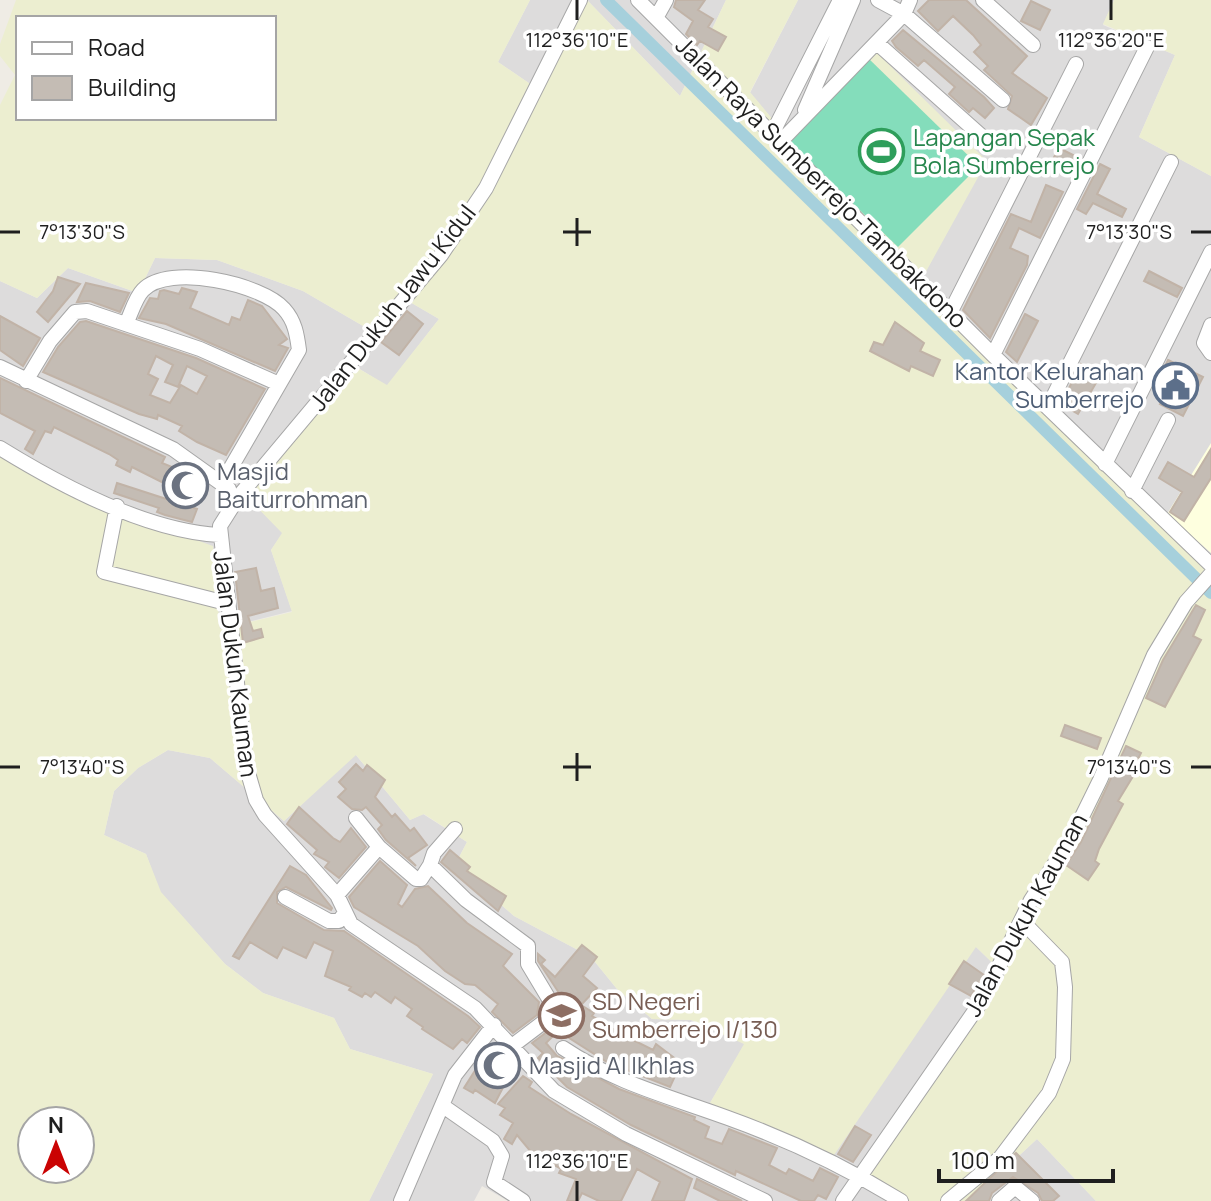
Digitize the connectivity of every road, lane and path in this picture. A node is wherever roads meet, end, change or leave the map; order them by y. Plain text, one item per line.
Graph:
1 (580, 0) edge
2 (638, 0) edge
3 (666, 0) edge
4 (840, 0) edge
5 (853, 0) edge
6 (878, 0) edge
7 (983, 0) edge
8 (907, 7) edge
9 (656, 18) junction
10 (877, 43) junction
11 (1033, 45) dead end
12 (1147, 47) dead end
13 (1076, 64) dead end
14 (1003, 100) dead end
15 (802, 118) junction
16 (777, 136) junction
17 (987, 141) dead end
18 (1171, 162) dead end
19 (1211, 252) edge
20 (950, 313) junction
21 (126, 324) junction
22 (1211, 325) edge
23 (1211, 353) edge
24 (993, 355) junction
25 (0, 367) edge
26 (26, 381) junction
27 (279, 384) junction
28 (1048, 407) junction
29 (1168, 420) dead end
30 (0, 448) edge
31 (1105, 464) junction
32 (222, 483) junction
33 (1132, 491) junction
34 (239, 496) junction
35 (117, 506) junction
36 (219, 535) junction
37 (1211, 565) edge
38 (1211, 574) edge
39 (226, 603) junction
40 (356, 818) dead end
41 (455, 829) dead end
42 (379, 847) junction
43 (430, 865) junction
44 (337, 895) junction
45 (285, 897) dead end
46 (344, 914) junction
47 (1022, 921) junction
48 (494, 1025) junction
49 (512, 1046) junction
50 (563, 1048) dead end
51 (443, 1106) junction
52 (860, 1176) junction
53 (401, 1201) edge
54 (523, 1201) edge
55 (765, 1201) edge
56 (843, 1201) edge
57 (901, 1201) edge
58 (948, 1201) edge
59 (999, 1201) edge
60 (1032, 1201) edge

1 - 34 street, Jalan Dukuh Jawu Kidul
2 - 9 street, Jalan Raya Sumberrejo-Tambakdono
3 - 9 street
4 - 16 street
5 - 15 street
6 - 8 street
7 - 11 street
8 - 10 street
8 - 14 street
9 - 16 street, Jalan Raya Sumberrejo-Tambakdono
10 - 15 street
10 - 17 street
12 - 24 street
13 - 20 street
15 - 16 street
16 - 20 street, Jalan Raya Sumberrejo-Tambakdono
18 - 28 street
19 - 31 street
20 - 24 street, Jalan Raya Sumberrejo-Tambakdono
21 - 26 street, Jalan Dukuh Jawu Kidul
21 - 27 street, Jalan Dukuh Jawu Kidul
21 - 27 street
22 - 23 street
24 - 28 street, Jalan Raya Sumberrejo-Tambakdono
25 - 26 street
26 - 32 street
27 - 32 street, Jalan Dukuh Jawu Kidul
28 - 31 street, Jalan Raya Sumberrejo-Tambakdono
29 - 33 street
30 - 35 street
31 - 33 street, Jalan Raya Sumberrejo-Tambakdono
32 - 34 street
33 - 37 street, Jalan Raya Sumberrejo-Tambakdono
34 - 36 street, Jalan Dukuh Kauman
35 - 36 street
35 - 39 street
36 - 39 street, Jalan Dukuh Kauman
38 - 47 street, Jalan Dukuh Kauman
39 - 44 street, Jalan Dukuh Kauman
40 - 42 street
41 - 43 street
42 - 43 street
42 - 44 street
43 - 49 street
44 - 46 street, Jalan Dukuh Kauman
45 - 46 street
46 - 48 street
47 - 52 street, Jalan Dukuh Kauman
47 - 58 street
48 - 49 street
48 - 51 street
49 - 55 street
50 - 52 street
51 - 53 street
51 - 54 street
52 - 56 street, Jalan Dukuh Kauman
52 - 57 street
59 - 60 street

